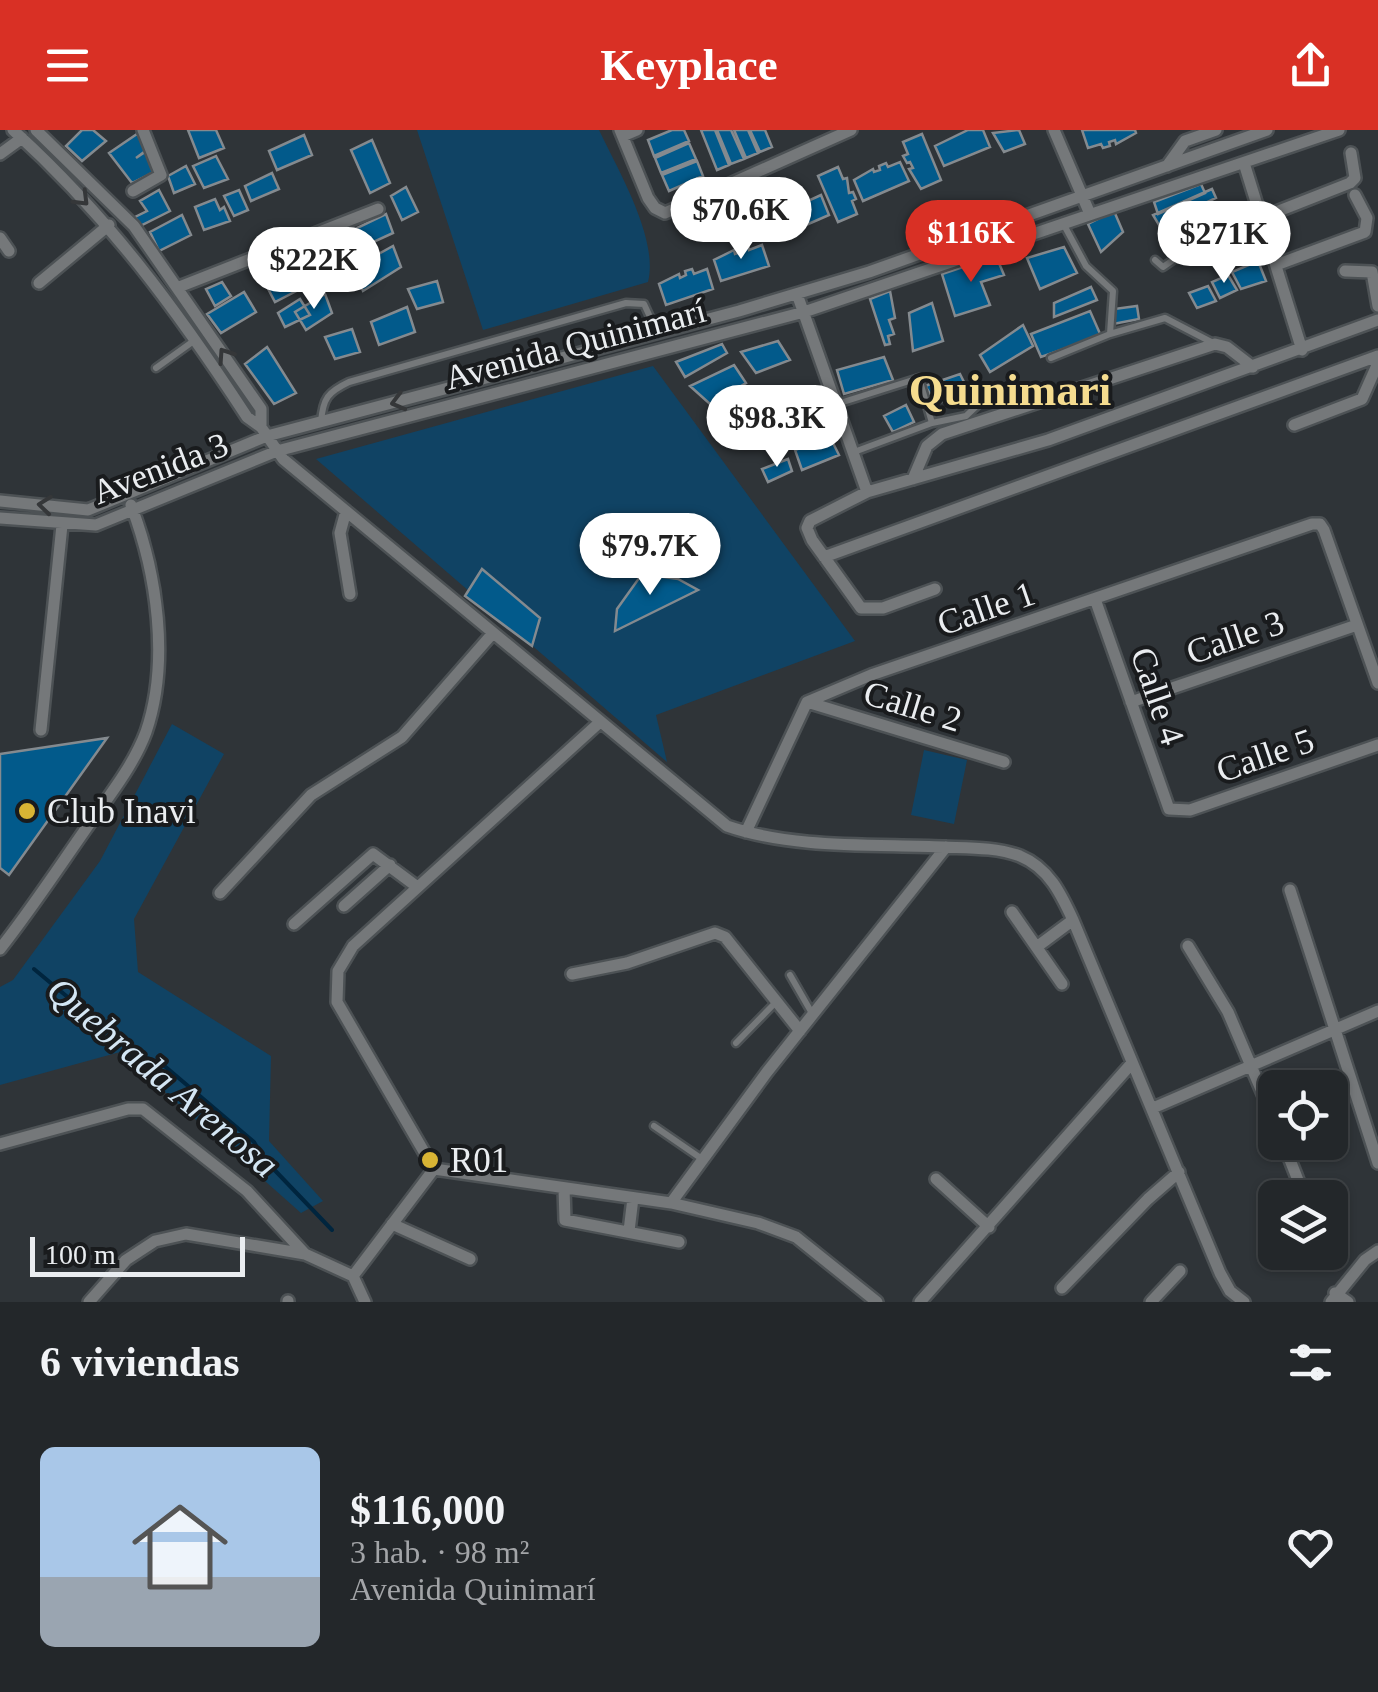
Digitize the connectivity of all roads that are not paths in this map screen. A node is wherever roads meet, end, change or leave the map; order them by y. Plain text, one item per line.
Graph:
1 (36, 130) edge
2 (143, 130) edge
3 (637, 130) edge
4 (852, 130) edge
5 (1054, 130) edge
6 (1216, 130) edge
7 (1267, 130) edge
8 (1339, 130) edge
9 (622, 133) edge
10 (17, 134) edge
11 (1350, 153) dead end
12 (0, 154) edge
13 (1244, 164) junction
14 (1167, 166) junction
15 (133, 191) dead end
16 (1356, 194) dead end
17 (1082, 196) junction
18 (378, 209) dead end
19 (1090, 214) junction
20 (1064, 224) junction
21 (1263, 224) junction
22 (110, 226) junction
23 (0, 238) edge
24 (9, 251) dead end
25 (1155, 260) dead end
26 (1276, 264) junction
27 (1345, 271) dead end
28 (39, 283) dead end
29 (179, 287) junction
30 (796, 294) junction
31 (1378, 306) edge
32 (804, 312) junction
33 (1378, 320) edge
34 (658, 333) junction
35 (1110, 334) junction
36 (196, 340) junction
37 (1215, 344) junction
38 (1302, 350) junction
39 (1051, 358) dead end
40 (1378, 360) edge
41 (1253, 367) junction
42 (156, 368) dead end
43 (840, 403) dead end
44 (925, 404) junction
45 (320, 422) junction
46 (932, 424) junction
47 (1294, 426) dead end
48 (264, 432) junction
49 (278, 451) junction
50 (853, 453) junction
51 (913, 478) junction
52 (867, 492) junction
53 (128, 497) junction
54 (0, 500) edge
55 (134, 512) junction
56 (346, 512) junction
57 (0, 518) edge
58 (62, 525) junction
59 (824, 557) junction
60 (935, 589) dead end
61 (350, 594) dead end
62 (1095, 599) junction
63 (1357, 625) junction
64 (493, 633) junction
65 (1378, 682) edge
66 (807, 702) junction
67 (1131, 702) junction
68 (600, 722) junction
69 (40, 730) dead end
70 (1378, 744) edge
71 (1004, 762) dead end
72 (1169, 809) joint
73 (746, 832) junction
74 (946, 847) junction
75 (390, 864) junction
76 (416, 886) junction
77 (1290, 890) dead end
78 (220, 893) dead end
79 (344, 906) dead end
80 (1012, 912) dead end
81 (1073, 920) junction
82 (294, 924) dead end
83 (1038, 946) junction
84 (1188, 946) dead end
85 (0, 949) edge
86 (572, 974) dead end
87 (790, 975) dead end
88 (1062, 984) dead end
89 (777, 1002) junction
90 (1378, 1011) edge
91 (813, 1016) junction
92 (1333, 1029) junction
93 (800, 1031) junction
94 (736, 1043) dead end
95 (1132, 1063) junction
96 (1252, 1063) junction
97 (1258, 1078) edge
98 (1153, 1108) junction
99 (654, 1126) dead end
100 (0, 1144) edge
101 (703, 1160) junction
102 (1378, 1163) edge
103 (434, 1169) junction
104 (1179, 1172) junction
105 (936, 1179) dead end
106 (564, 1188) junction
107 (633, 1198) junction
108 (671, 1203) junction
109 (392, 1224) junction
110 (989, 1227) junction
111 (629, 1230) junction
112 (679, 1242) dead end
113 (1378, 1252) edge
114 (305, 1254) junction
115 (470, 1259) dead end
116 (1180, 1271) dead end
117 (353, 1276) junction
118 (1062, 1288) dead end
119 (1333, 1298) edge
120 (89, 1302) edge
121 (365, 1302) edge
122 (877, 1302) edge
123 (920, 1302) edge
124 (1152, 1302) edge
125 (1244, 1302) edge
126 (1348, 1302) edge

1 - 29 street
2 - 15 street
3 - 9 street
4 - 9 street
5 - 17 street
6 - 14 street
7 - 14 street, Avenida 3
8 - 13 street, Avenida Quinimarí
10 - 12 street
10 -> 22 street
11 - 21 street
13 - 19 street, Avenida Quinimarí
13 - 21 street
14 - 17 street, Avenida 3
16 - 26 street
17 - 19 street
17 - 30 street, Avenida 3
18 - 29 street
19 - 20 street, Avenida Quinimarí
20 - 32 street, Avenida Quinimarí
20 - 35 lane
21 - 25 lane
21 - 26 street
22 - 28 street
22 - 36 street
23 - 24 street
26 - 38 street
27 - 31 street
48 -> 29 street
30 - 32 street
30 - 34 street, Avenida 3
32 - 49 street, Avenida Quinimarí
32 - 50 street
33 - 38 street
34 -> 45 street, Avenida 3
34 - 45 lane
35 - 37 lane
35 - 39 lane
36 - 42 lane
36 - 48 street
37 - 41 street
37 - 51 street
38 - 41 street
40 - 47 street
40 - 59 street
41 - 51 street
43 - 44 lane
44 - 46 lane
44 - 46 lane
45 - 48 street, Avenida 3
46 - 50 lane
48 - 49 street
48 - 53 street, Avenida 3
49 - 55 street, Avenida 3
49 - 56 street
50 - 52 street
51 - 52 street
52 - 59 street
53 -> 54 street, Avenida 3
53 - 55 street
55 - 58 street, Avenida 3
55 - 85 street
56 - 61 street
56 - 64 street
57 - 58 street, Avenida 3
58 - 69 street
59 - 60 street
62 - 63 street, Calle 1
62 - 66 street, Calle 1
62 - 67 street, Calle 4
63 - 65 street
63 - 67 street, Calle 3
64 - 68 street
64 - 78 street
66 - 71 street, Calle 2
66 - 73 street
67 - 72 street, Calle 4
68 - 73 street
68 - 76 street
70 - 72 street, Calle 5
73 - 74 street
74 - 81 street
74 - 91 street
75 - 76 street
75 - 79 street
75 - 82 street
76 - 103 street
77 - 92 street
80 - 83 street
81 - 83 street
81 - 95 street
83 - 88 street
84 - 96 street
86 - 89 street
87 - 91 lane
89 - 93 street
89 - 94 lane
90 - 92 street
91 - 93 street
92 - 96 street
92 - 102 street
93 - 101 street
95 - 98 street
95 - 110 street
96 - 97 street
96 - 98 street
98 - 104 street
99 - 101 lane
100 - 114 street
101 - 108 street
103 - 106 street
103 - 109 street
104 - 118 street
104 - 125 street
105 - 110 street
106 - 107 street
106 - 111 street
107 - 108 street
107 - 111 street
108 - 122 street
109 - 115 street
109 - 117 street
110 - 123 street
111 - 112 street
113 - 119 street
114 - 117 street
114 - 120 street
116 - 124 street
117 - 121 street
119 - 126 street

